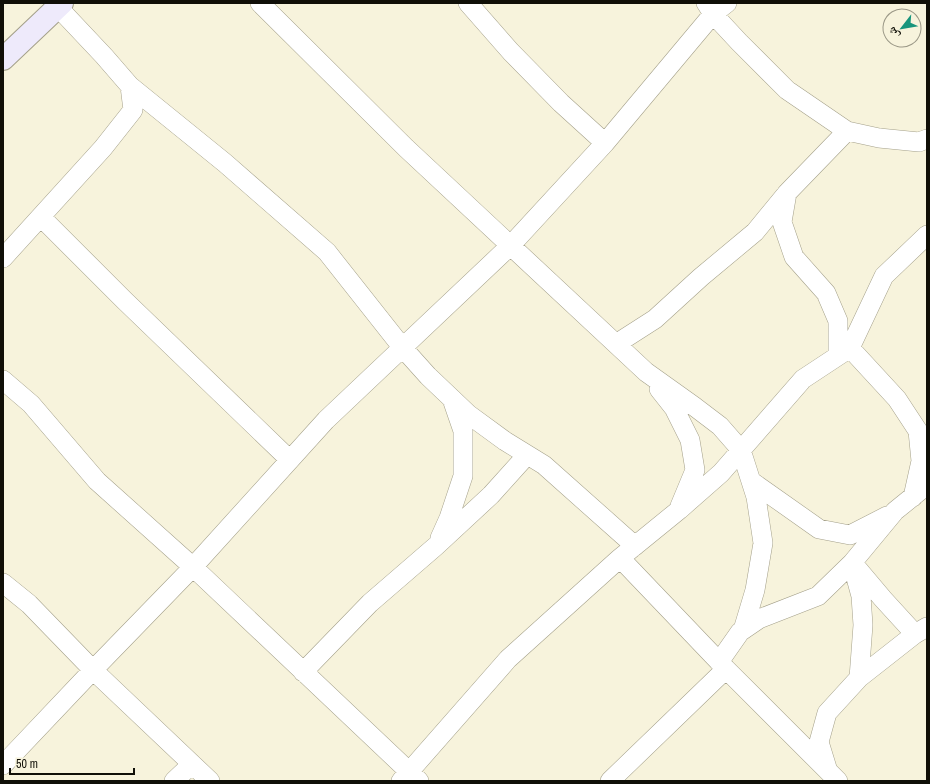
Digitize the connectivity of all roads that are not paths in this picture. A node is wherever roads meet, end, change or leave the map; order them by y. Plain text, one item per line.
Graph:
1 (260, 3) edge
2 (468, 3) edge
3 (58, 4) edge
4 (715, 7) edge
5 (3, 59) edge
6 (130, 86) junction
7 (847, 131) junction
8 (927, 138) edge
9 (605, 143) junction
10 (787, 193) junction
11 (41, 217) junction
12 (927, 235) edge
13 (511, 245) junction
14 (3, 258) edge
15 (616, 344) junction
16 (402, 347) junction
17 (844, 352) junction
18 (646, 372) junction
19 (3, 380) edge
20 (452, 399) junction
21 (741, 450) junction
22 (527, 455) junction
23 (290, 460) junction
24 (751, 481) junction
25 (920, 491) edge
26 (679, 510) junction
27 (896, 511) junction
28 (436, 546) junction
29 (635, 546) junction
30 (620, 558) junction
31 (852, 563) junction
32 (193, 568) junction
33 (3, 583) edge
34 (743, 630) junction
35 (921, 630) edge
36 (723, 666) junction
37 (93, 670) junction
38 (304, 672) junction
39 (858, 678) junction
40 (192, 764) junction
41 (3, 765) edge
42 (410, 778) edge
43 (829, 778) edge
44 (174, 781) edge
45 (210, 781) edge
46 (610, 781) edge

1 - 13 street
2 - 9 street
3 - 5 street
3 - 6 street
4 - 7 street
4 - 9 street
6 - 11 street
6 - 16 street
7 - 8 street
7 - 10 street
9 - 13 street
10 - 15 street
10 - 17 street
11 - 14 street
11 - 23 street
12 - 17 street
13 - 15 street
13 - 16 street
15 - 18 street
16 - 20 street
16 - 23 street
17 - 21 street
17 - 25 street
18 - 21 street
18 - 26 street
19 - 32 street
20 - 22 street
20 - 28 street
21 - 24 street
21 - 26 street
22 - 28 street
22 - 29 street
23 - 32 street
24 - 27 street
24 - 34 street
25 - 27 street
26 - 29 street
27 - 31 street
28 - 38 street
29 - 30 street
30 - 36 street
30 - 42 street
31 - 34 street
31 - 35 street
31 - 39 street
32 - 37 street
32 - 38 street
33 - 37 street
34 - 36 street
35 - 39 street
36 - 43 street
36 - 46 street
37 - 40 street
37 - 41 street
38 - 42 street
39 - 43 street
40 - 44 street
40 - 45 street

